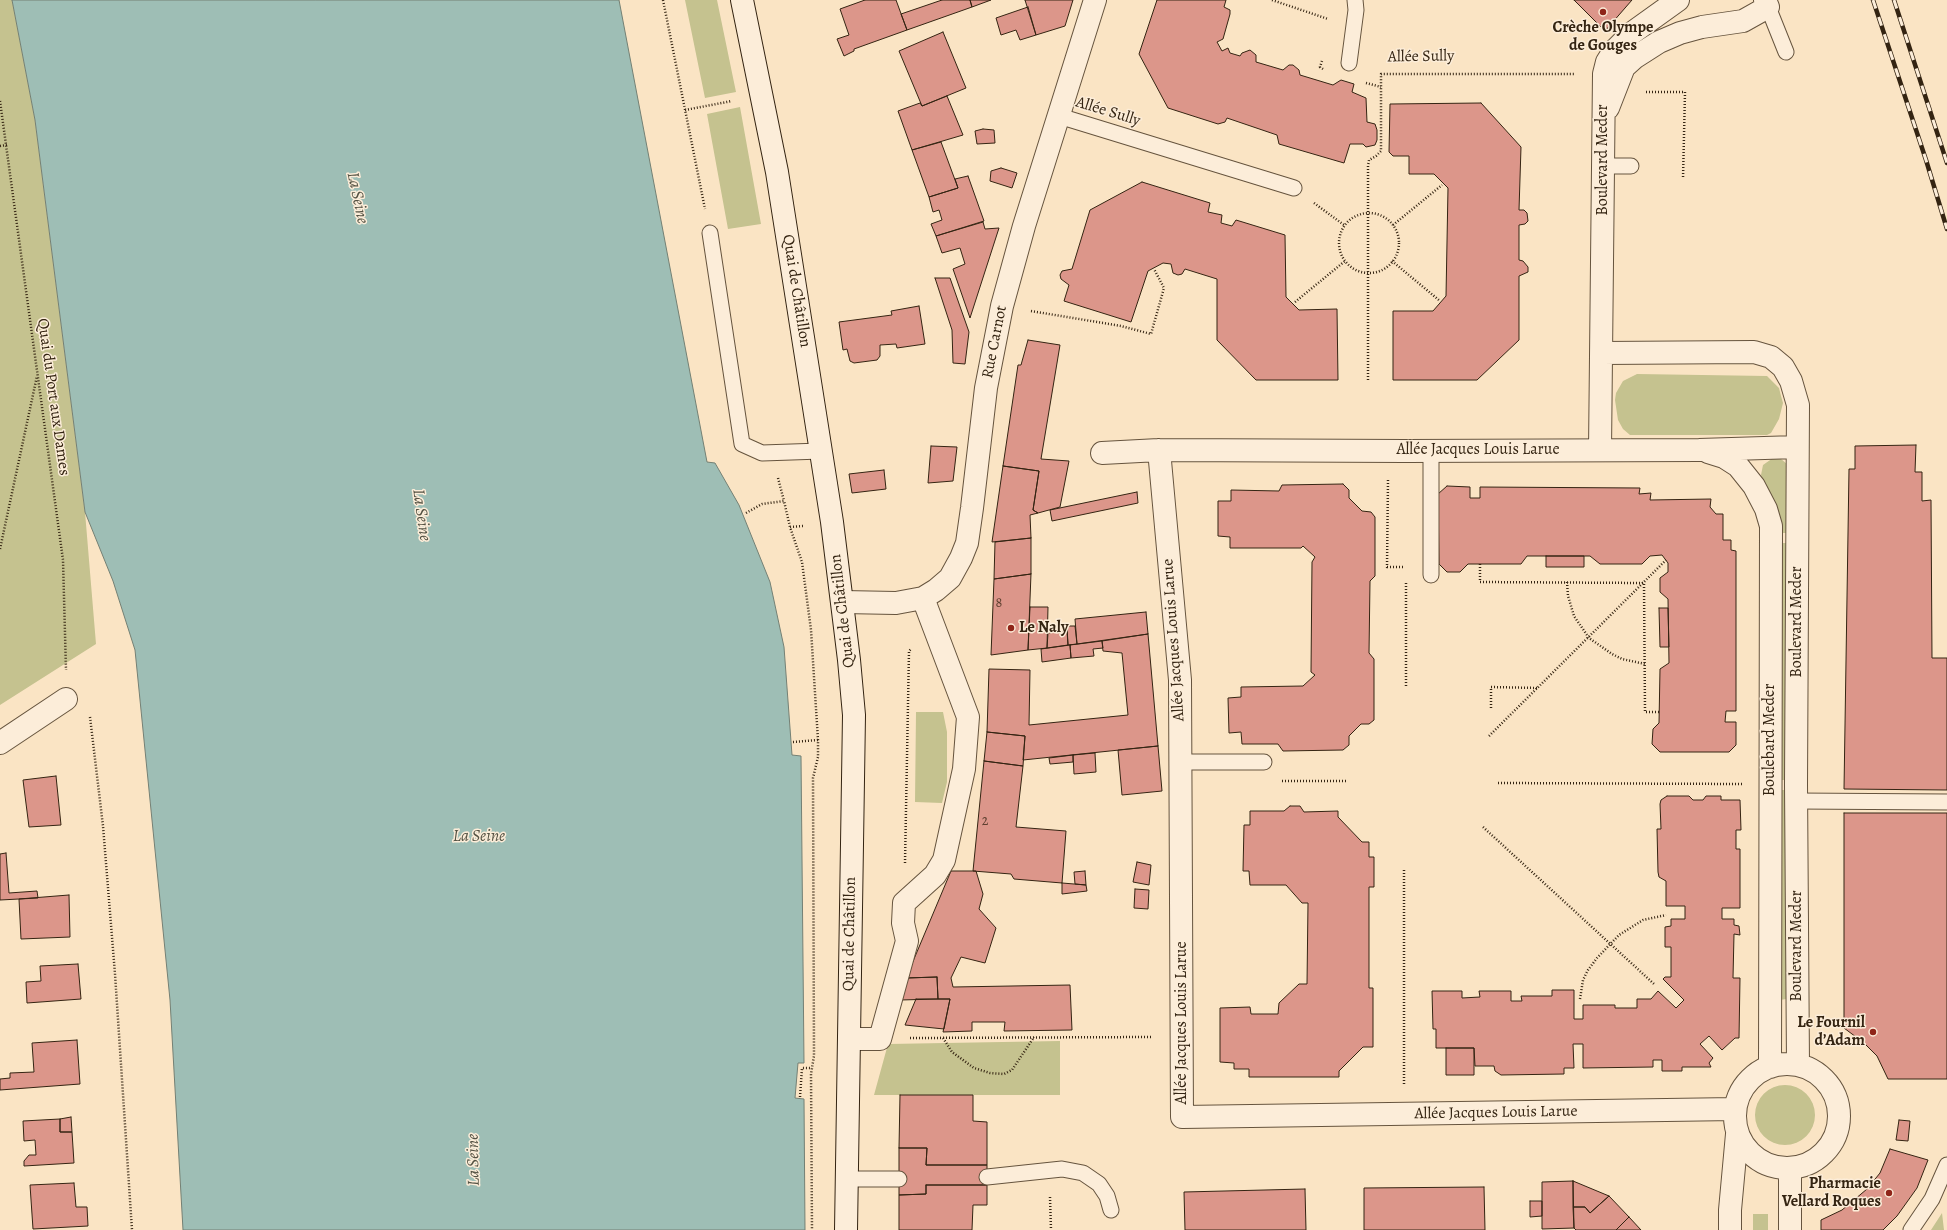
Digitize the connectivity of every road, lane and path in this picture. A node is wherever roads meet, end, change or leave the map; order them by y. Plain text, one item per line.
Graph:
1 (663, 0) edge
2 (742, 0) edge
3 (1095, 0) edge
4 (1355, 0) edge
5 (1678, 0) edge
6 (1766, 3) edge
7 (1786, 52) dead end
8 (1349, 63) dead end
9 (1604, 74) junction
10 (1639, 92) dead end
11 (762, 95) junction
12 (0, 101) edge
13 (685, 110) junction
14 (1059, 116) junction
15 (1603, 119) junction
16 (7, 145) junction
17 (0, 146) edge
18 (1603, 166) junction
19 (1631, 166) dead end
20 (1683, 179) dead end
21 (1442, 186) dead end
22 (1294, 188) joint
23 (1368, 214) junction
24 (1344, 225) junction
25 (1393, 225) junction
26 (710, 233) joint
27 (1345, 261) junction
28 (1392, 261) junction
29 (1154, 269) dead end
30 (1368, 273) junction
31 (1440, 301) dead end
32 (1295, 302) dead end
33 (1034, 311) dead end
34 (1602, 353) junction
35 (38, 373) junction
36 (1368, 380) dead end
37 (1797, 448) junction
38 (1158, 450) junction
39 (1431, 450) junction
40 (1600, 450) junction
41 (1699, 450) junction
42 (821, 451) junction
43 (1102, 453) dead end
44 (1388, 484) dead end
45 (746, 512) dead end
46 (832, 522) junction
47 (790, 527) junction
48 (0, 549) edge
49 (1666, 560) dead end
50 (1480, 564) dead end
51 (1406, 567) dead end
52 (1431, 575) dead end
53 (1567, 582) junction
54 (1644, 583) junction
55 (923, 598) junction
56 (843, 602) junction
57 (937, 636) junction
58 (1589, 638) junction
59 (1644, 664) junction
60 (1538, 688) junction
61 (66, 699) junction
62 (1491, 708) dead end
63 (1659, 712) dead end
64 (1489, 736) dead end
65 (818, 740) junction
66 (793, 742) dead end
67 (0, 743) edge
68 (1180, 762) junction
69 (1264, 762) dead end
70 (1498, 783) dead end
71 (1770, 784) junction
72 (1796, 801) junction
73 (1947, 802) edge
74 (1483, 827) dead end
75 (1404, 870) dead end
76 (904, 904) junction
77 (1666, 915) dead end
78 (1610, 944) junction
79 (1654, 984) dead end
80 (1580, 999) dead end
81 (1034, 1037) junction
82 (944, 1038) junction
83 (849, 1039) junction
84 (880, 1039) junction
85 (1182, 1045) junction
86 (1798, 1065) junction
87 (1770, 1067) junction
88 (812, 1068) junction
89 (800, 1097) dead end
90 (1735, 1109) junction
91 (1404, 1114) junction
92 (1738, 1134) junction
93 (1947, 1165) edge
94 (1790, 1168) junction
95 (1056, 1170) junction
96 (987, 1177) dead end
97 (899, 1178) dead end
98 (846, 1179) junction
99 (1940, 1198) edge
100 (1111, 1210) dead end
101 (132, 1230) edge
102 (812, 1230) edge
103 (846, 1230) edge
104 (1051, 1230) edge
105 (1730, 1230) edge
106 (1790, 1230) edge
107 (1911, 1230) edge

1 - 13 path
2 - 11 street, Quai de Châtillon
3 - 14 street, Rue Carnot
4 - 8 lane
5 - 9 street, Boulevard Meder
6 - 7 lane
6 - 15 street
9 - 15 street, Boulevard Meder
9 - 23 path, Allée Sully
10 - 20 path
11 - 13 path
11 - 42 street, Quai de Châtillon
12 - 16 path, Quai du Port aux Dames
13 - 26 path
14 - 22 lane, Allée Sully
14 - 55 street, Rue Carnot
15 - 18 street, Boulevard Meder
16 - 17 path
16 - 35 path, Quai du Port aux Dames
18 - 19 lane
18 - 34 street, Boulevard Meder
21 - 25 path
22 - 24 path
23 - 24 path
23 - 25 path
23 - 30 path, Allée Sully
24 - 27 path
25 - 28 path
26 - 42 lane
27 - 30 path
27 - 32 path
28 - 30 path
28 - 31 path
29 - 33 path
30 - 36 path, Allée Sully
34 - 37 street, Boulevard Meder
34 - 40 street, Boulevard Meder
35 - 48 path
35 - 61 path, Quai du Port aux Dames
37 - 41 street, Allée Jacques Louis Larue
37 - 72 street, Boulevard Meder
38 - 39 street, Allée Jacques Louis Larue
38 - 43 street, Allée Jacques Louis Larue
38 - 68 street, Allée Jacques Louis Larue
39 - 40 street, Allée Jacques Louis Larue
39 - 52 lane
40 - 41 street, Allée Jacques Louis Larue
41 - 71 street, Boulebard Meder
42 - 46 street, Quai de Châtillon
44 - 51 path
45 - 47 path
46 - 47 path
46 - 56 street, Quai de Châtillon
47 - 65 path
49 - 54 path
50 - 53 path
53 - 54 path
53 - 58 path
54 - 58 path
54 - 59 path
55 - 56 street, Rue Carnot
55 - 57 street
56 - 83 street, Quai de Châtillon
57 - 76 path
57 - 76 street
58 - 59 path
58 - 60 path
59 - 63 path
60 - 62 path
60 - 64 path
61 - 67 street
61 - 101 path
65 - 66 path
65 - 88 path
68 - 69 lane
68 - 85 street, Allée Jacques Louis Larue
70 - 71 path
71 - 87 street, Boulebard Meder
72 - 73 lane
72 - 86 street, Boulevard Meder
74 - 78 path
75 - 91 path
76 - 84 street
77 - 78 path
78 - 79 path
78 - 80 path
81 - 82 path
81 - 82 path
81 - 85 path
82 - 84 path
83 - 84 street
83 - 98 street, Quai de Châtillon
85 - 91 street, Allée Jacques Louis Larue
86 - 87 street
86 - 94 street
87 - 90 street
88 - 89 path
88 - 102 path
90 - 91 street, Allée Jacques Louis Larue
90 - 92 street
92 - 94 street
92 - 105 street
93 - 99 lane
94 - 106 street
95 - 96 lane
95 - 100 lane
95 - 104 path
97 - 98 lane
98 - 103 street, Quai de Châtillon
99 - 107 lane

